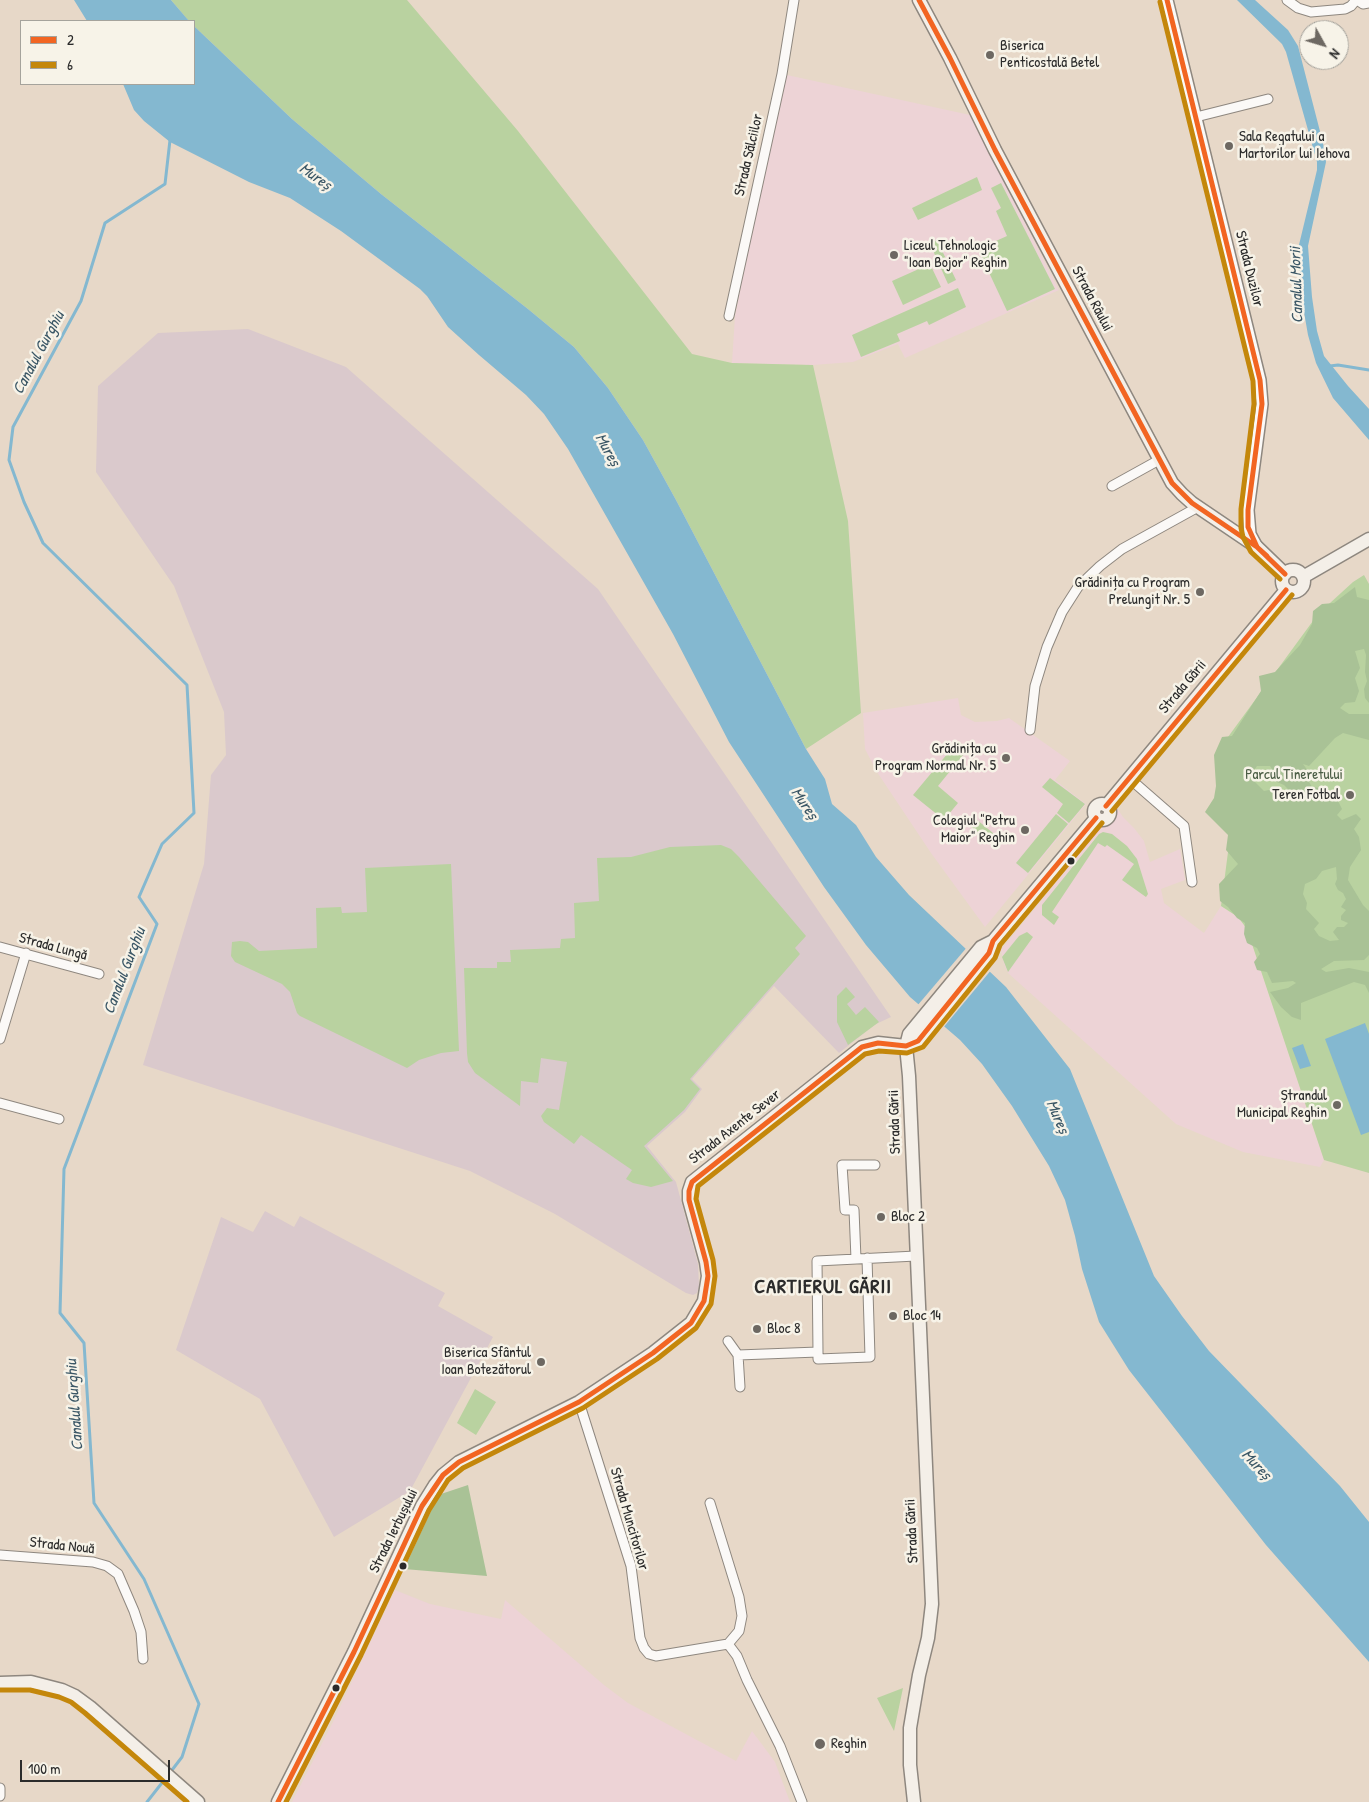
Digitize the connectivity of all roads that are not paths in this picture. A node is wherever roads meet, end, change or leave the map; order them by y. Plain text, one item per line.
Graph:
1 (794, 0) edge
2 (918, 0) edge
3 (1166, 0) edge
4 (1287, 0) edge
5 (1357, 0) edge
6 (1369, 3) edge
7 (1268, 99) dead end
8 (1196, 117) junction
9 (729, 316) dead end
10 (1159, 460) junction
11 (1112, 486) dead end
12 (1198, 506) junction
13 (1369, 539) edge
14 (1256, 547) junction
15 (1285, 574) junction
16 (1303, 577) junction
17 (1286, 590) junction
18 (1030, 730) dead end
19 (1129, 778) junction
20 (1192, 882) dead end
21 (0, 947) edge
22 (26, 954) junction
23 (99, 974) dead end
24 (0, 1039) edge
25 (911, 1040) junction
26 (0, 1103) edge
27 (59, 1120) dead end
28 (875, 1165) dead end
29 (916, 1256) junction
30 (867, 1258) junction
31 (856, 1259) junction
32 (728, 1341) dead end
33 (661, 1347) joint
34 (818, 1352) junction
35 (738, 1354) junction
36 (740, 1387) dead end
37 (579, 1402) junction
38 (710, 1503) dead end
39 (0, 1554) edge
40 (728, 1644) junction
41 (143, 1659) dead end
42 (0, 1683) edge
43 (0, 1788) edge
44 (0, 1796) edge
45 (198, 1802) edge
46 (278, 1802) edge
47 (802, 1802) edge
48 (914, 1802) edge

1 - 9 street, Strada Sălciilor
2 - 10 main road, Strada Râului
3 - 8 street, Strada Duzilor
4 - 5 street
5 - 6 street
7 - 8 street
8 - 14 street, Strada Duzilor
10 - 11 street
10 - 12 main road, Strada Râului
12 - 14 main road, Strada Râului
12 - 18 street
13 - 16 main road
14 - 15 main road, Strada Râului
15 - 16 main road
15 - 17 main road
16 - 17 main road
17 - 19 main road, Strada Gării
19 - 20 street
19 - 25 main road, Strada Gării
21 - 22 street, Strada Lungă
22 - 23 street, Strada Lungă
22 - 24 street
25 - 29 main road, Strada Gării
25 - 33 main road, Strada Axente Sever
26 - 27 street
28 - 31 street, Strada Gării
29 - 30 street
29 - 48 main road, Strada Gării
30 - 31 street
30 - 34 street
31 - 34 street
32 - 35 street
33 - 37 main road, Strada Ierbușului
34 - 35 street
35 - 36 street
37 - 40 street, Strada Muncitorilor
37 - 46 main road, Strada Ierbușului
38 - 40 street
39 - 41 street, Strada Nouă
40 - 47 street
42 - 45 main road
43 - 44 street

